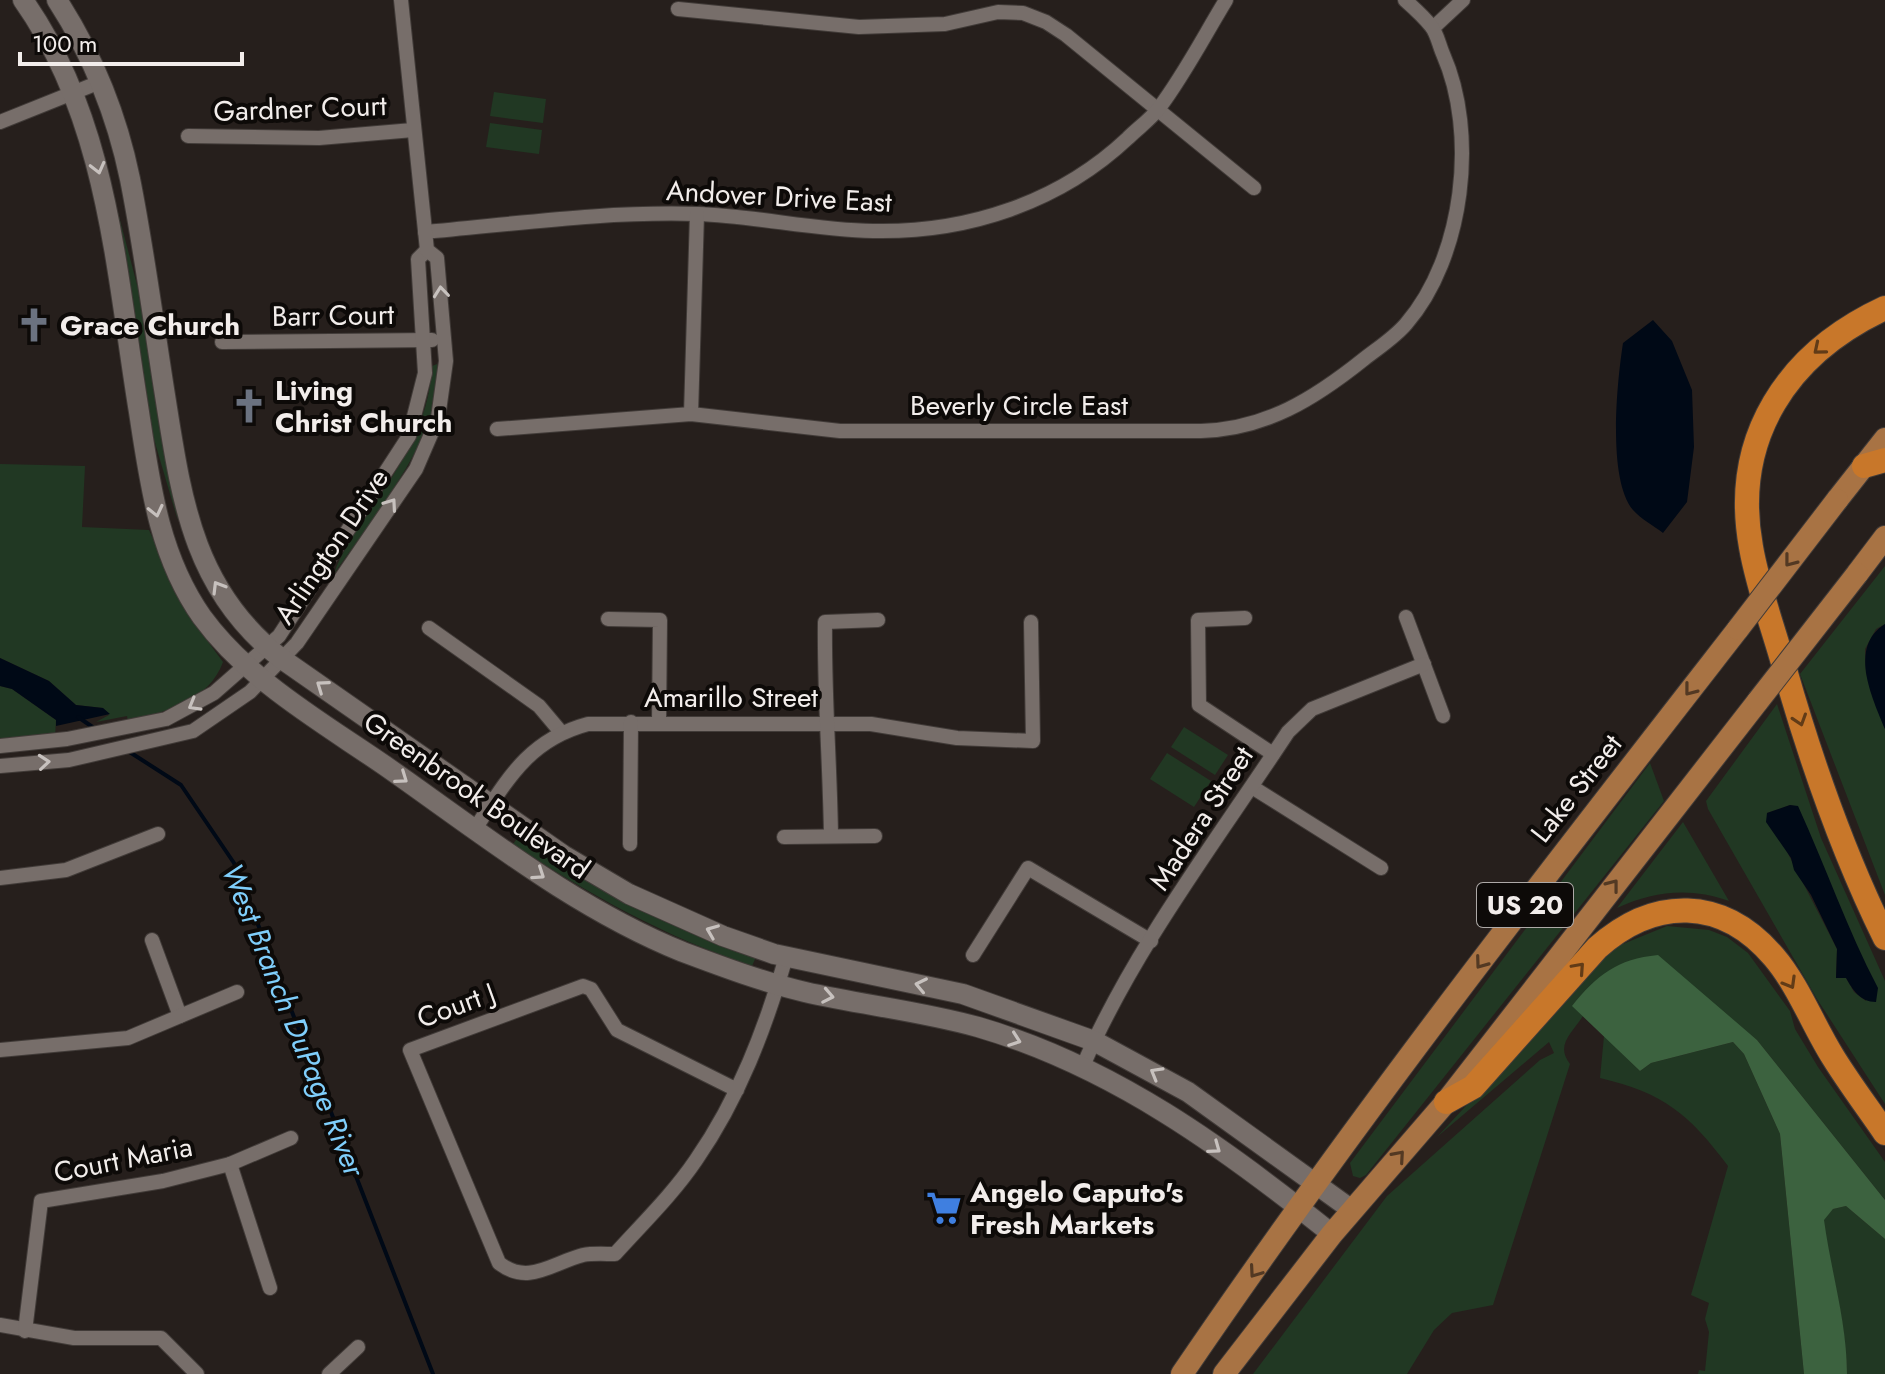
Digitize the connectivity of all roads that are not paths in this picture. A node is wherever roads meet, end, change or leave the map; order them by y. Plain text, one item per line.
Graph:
1 (23, 0) edge
2 (57, 0) edge
3 (401, 0) edge
4 (1226, 0) edge
5 (1405, 0) edge
6 (1463, 0) edge
7 (678, 9) dead end
8 (1433, 28) junction
9 (100, 82) junction
10 (74, 94) junction
11 (1158, 110) junction
12 (0, 122) edge
13 (413, 130) junction
14 (188, 136) dead end
15 (1254, 188) dead end
16 (697, 214) junction
17 (425, 232) junction
18 (427, 250) junction
19 (1885, 308) edge
20 (425, 340) junction
21 (445, 340) junction
22 (222, 342) dead end
23 (691, 414) junction
24 (497, 429) dead end
25 (1885, 439) edge
26 (1874, 463) edge
27 (1885, 537) edge
28 (1406, 617) dead end
29 (1245, 618) dead end
30 (608, 619) dead end
31 (878, 620) dead end
32 (1031, 622) dead end
33 (429, 628) dead end
34 (274, 653) junction
35 (1424, 664) junction
36 (254, 673) junction
37 (1443, 716) dead end
38 (631, 722) junction
39 (659, 724) junction
40 (827, 724) junction
41 (560, 731) junction
42 (0, 746) edge
43 (1273, 754) junction
44 (0, 766) edge
45 (1252, 787) junction
46 (491, 805) junction
47 (475, 829) junction
48 (158, 834) dead end
49 (831, 836) junction
50 (875, 836) dead end
51 (784, 837) dead end
52 (630, 844) dead end
53 (1381, 868) dead end
54 (0, 878) edge
55 (1885, 938) edge
56 (152, 940) dead end
57 (1151, 941) junction
58 (973, 955) dead end
59 (786, 957) junction
60 (777, 985) junction
61 (237, 992) dead end
62 (180, 1016) junction
63 (1094, 1041) junction
64 (0, 1050) edge
65 (1083, 1066) junction
66 (737, 1090) junction
67 (1446, 1102) junction
68 (1885, 1133) edge
69 (291, 1138) dead end
70 (230, 1164) junction
71 (1317, 1185) junction
72 (1299, 1208) junction
73 (1352, 1210) junction
74 (1332, 1234) junction
75 (270, 1288) dead end
76 (0, 1325) edge
77 (25, 1331) junction
78 (358, 1347) dead end
79 (197, 1374) edge
80 (329, 1374) edge
81 (1182, 1374) edge
82 (1224, 1374) edge

1 - 10 main road, Greenbrook Boulevard
2 - 9 main road, Greenbrook Boulevard
3 - 13 street, Arlington Drive
4 - 11 street, Andover Drive East
5 - 8 street
6 - 8 street
7 - 11 street
8 - 23 street, Beverly Circle East
9 - 10 street
34 -> 9 main road, Greenbrook Boulevard
10 - 12 street
10 -> 36 main road, Greenbrook Boulevard
11 - 15 street
11 - 16 street, Andover Drive East
13 - 14 street, Gardner Court
13 - 17 street, Arlington Drive
16 - 17 street, Andover Drive East
16 - 23 street
17 - 18 street, Arlington Drive
18 - 20 street, Arlington Drive
21 -> 18 street, Arlington Drive
19 -> 55 highway
20 - 21 street, Barr Court
20 - 22 street, Barr Court
20 - 34 street, Arlington Drive
34 -> 21 street, Arlington Drive
23 - 24 street, Beverly Circle East
25 - 26 main road, Lake Street / US 20
26 -> 71 main road, Lake Street / US 20, bridge
67 -> 27 main road, US 20, bridge
28 - 35 street
29 - 43 street
30 - 39 street
31 - 40 street
32 - 40 street, Amarillo Street
33 - 41 street
34 - 36 street, Arlington Drive
46 -> 34 main road, Greenbrook Boulevard
35 - 37 street
35 - 43 street, Madera Street
36 -> 42 street
44 -> 36 street
36 -> 47 main road, Greenbrook Boulevard
38 - 39 street, Amarillo Street
38 - 41 street, Amarillo Street
38 - 52 street
39 - 40 street, Amarillo Street
40 - 49 street
41 - 46 street, Amarillo Street
43 - 45 street, Madera Street
45 - 53 street
45 - 57 street, Madera Street
46 - 47 street, Amarillo Street
59 -> 46 main road, Greenbrook Boulevard
47 -> 60 main road, Greenbrook Boulevard
48 - 54 street
49 - 50 street
49 - 51 street
56 - 62 street
57 - 58 street
57 - 63 street, Madera Street
59 - 60 street
63 -> 59 main road, Greenbrook Boulevard
60 -> 65 main road, Greenbrook Boulevard
60 - 66 street
61 - 62 street
62 - 64 street
63 - 65 street, Madera Street
71 -> 63 main road, Greenbrook Boulevard
65 -> 72 main road, Greenbrook Boulevard
66 - 66 street, Court J
67 -> 68 highway
73 -> 67 main road, US 20
69 - 70 street, Court Maria
70 - 75 street
70 - 77 street, Court Maria
71 - 72 main road, Lake Street / US 20
71 - 73 main road, Greenbrook Boulevard
72 - 74 main road, Greenbrook Boulevard
72 -> 81 main road, Lake Street / US 20
73 - 74 main road, US 20
74 - 82 main road, US 20
76 - 77 street
77 - 79 street
78 - 80 street

